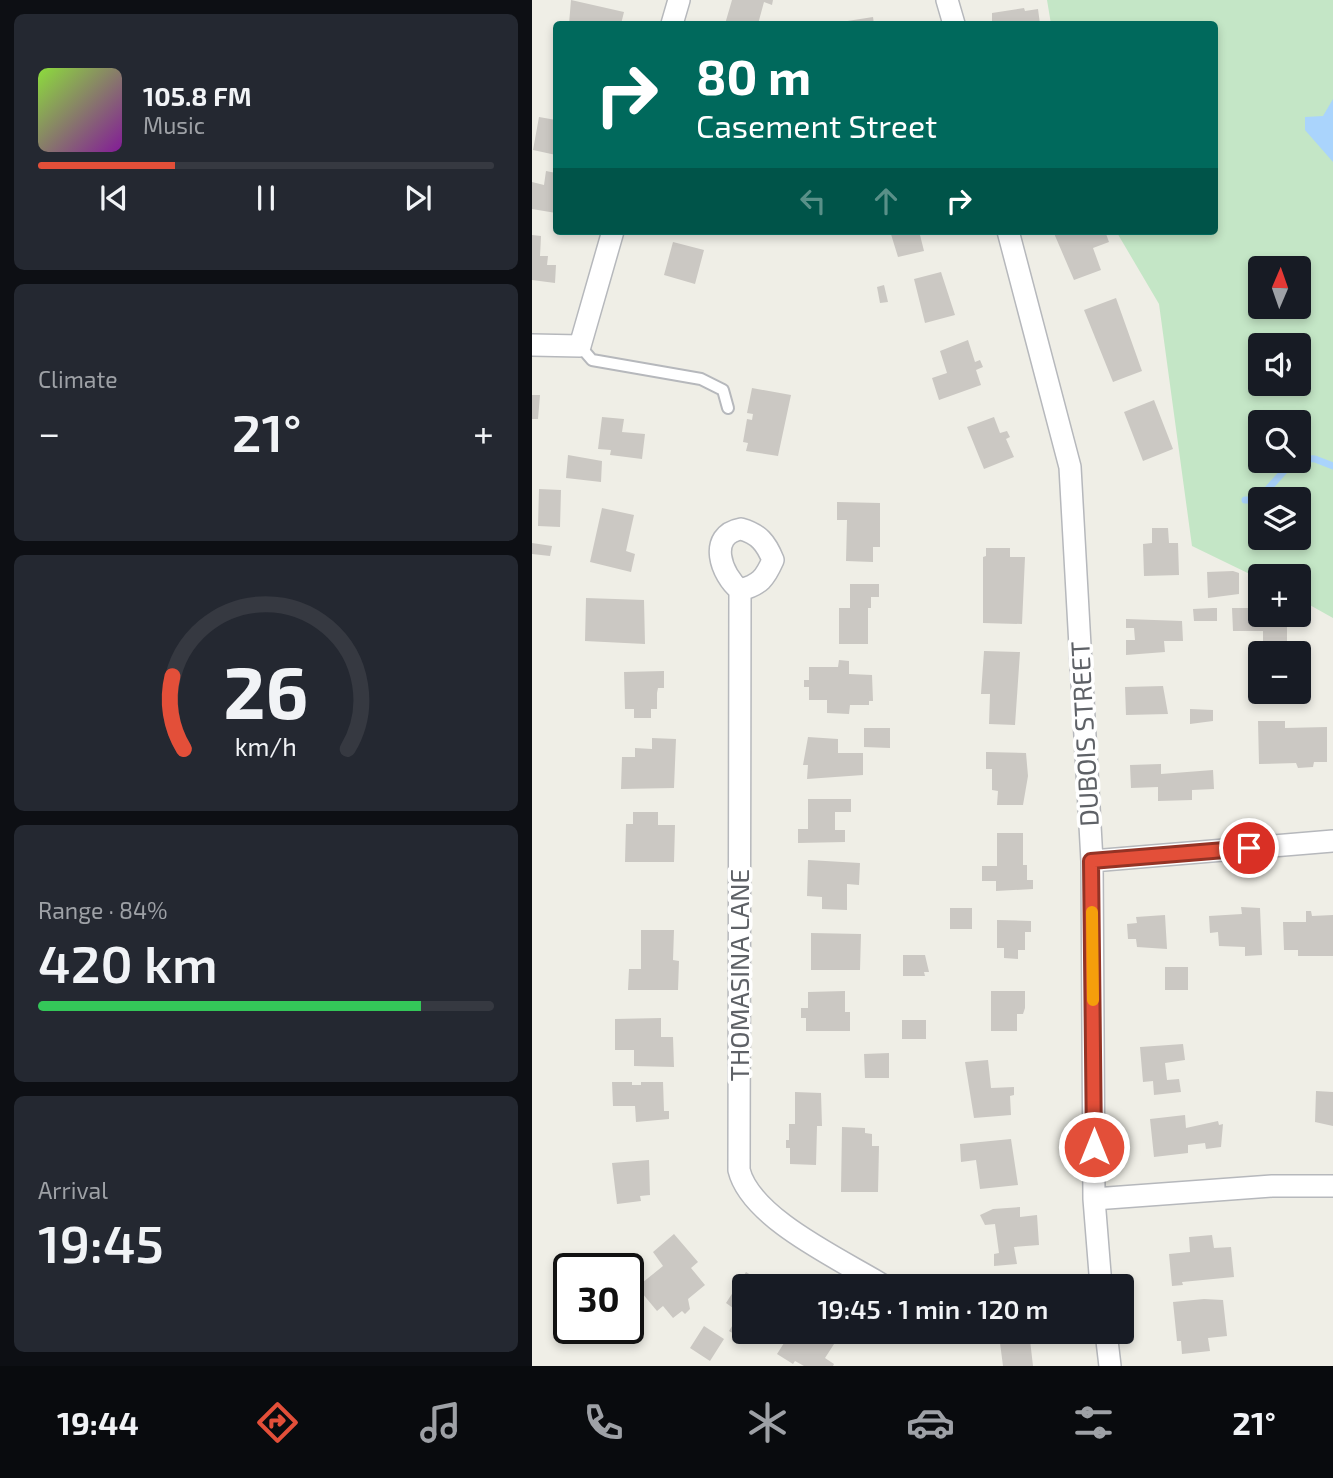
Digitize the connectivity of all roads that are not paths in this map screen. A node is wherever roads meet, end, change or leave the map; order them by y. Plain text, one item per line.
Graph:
1 (679, 0) edge
2 (947, 0) edge
3 (673, 21) edge
4 (953, 21) edge
5 (612, 235) edge
6 (1009, 235) edge
7 (532, 345) edge
8 (580, 346) junction
9 (728, 408) dead end
10 (740, 590) dead end
11 (1333, 841) edge
12 (1091, 861) junction
13 (1333, 1186) edge
14 (1094, 1199) junction
15 (865, 1274) edge
16 (1100, 1274) edge
17 (1107, 1344) edge
18 (1110, 1366) edge

1 - 3 street
2 - 4 street
5 - 8 street
6 - 12 street, DUBOIS STREET
7 - 8 street
8 - 9 lane
10 - 15 street, THOMASINA LANE
11 - 12 street
12 - 14 street, DUBOIS STREET
13 - 14 street
14 - 16 street, DUBOIS STREET
17 - 18 street

